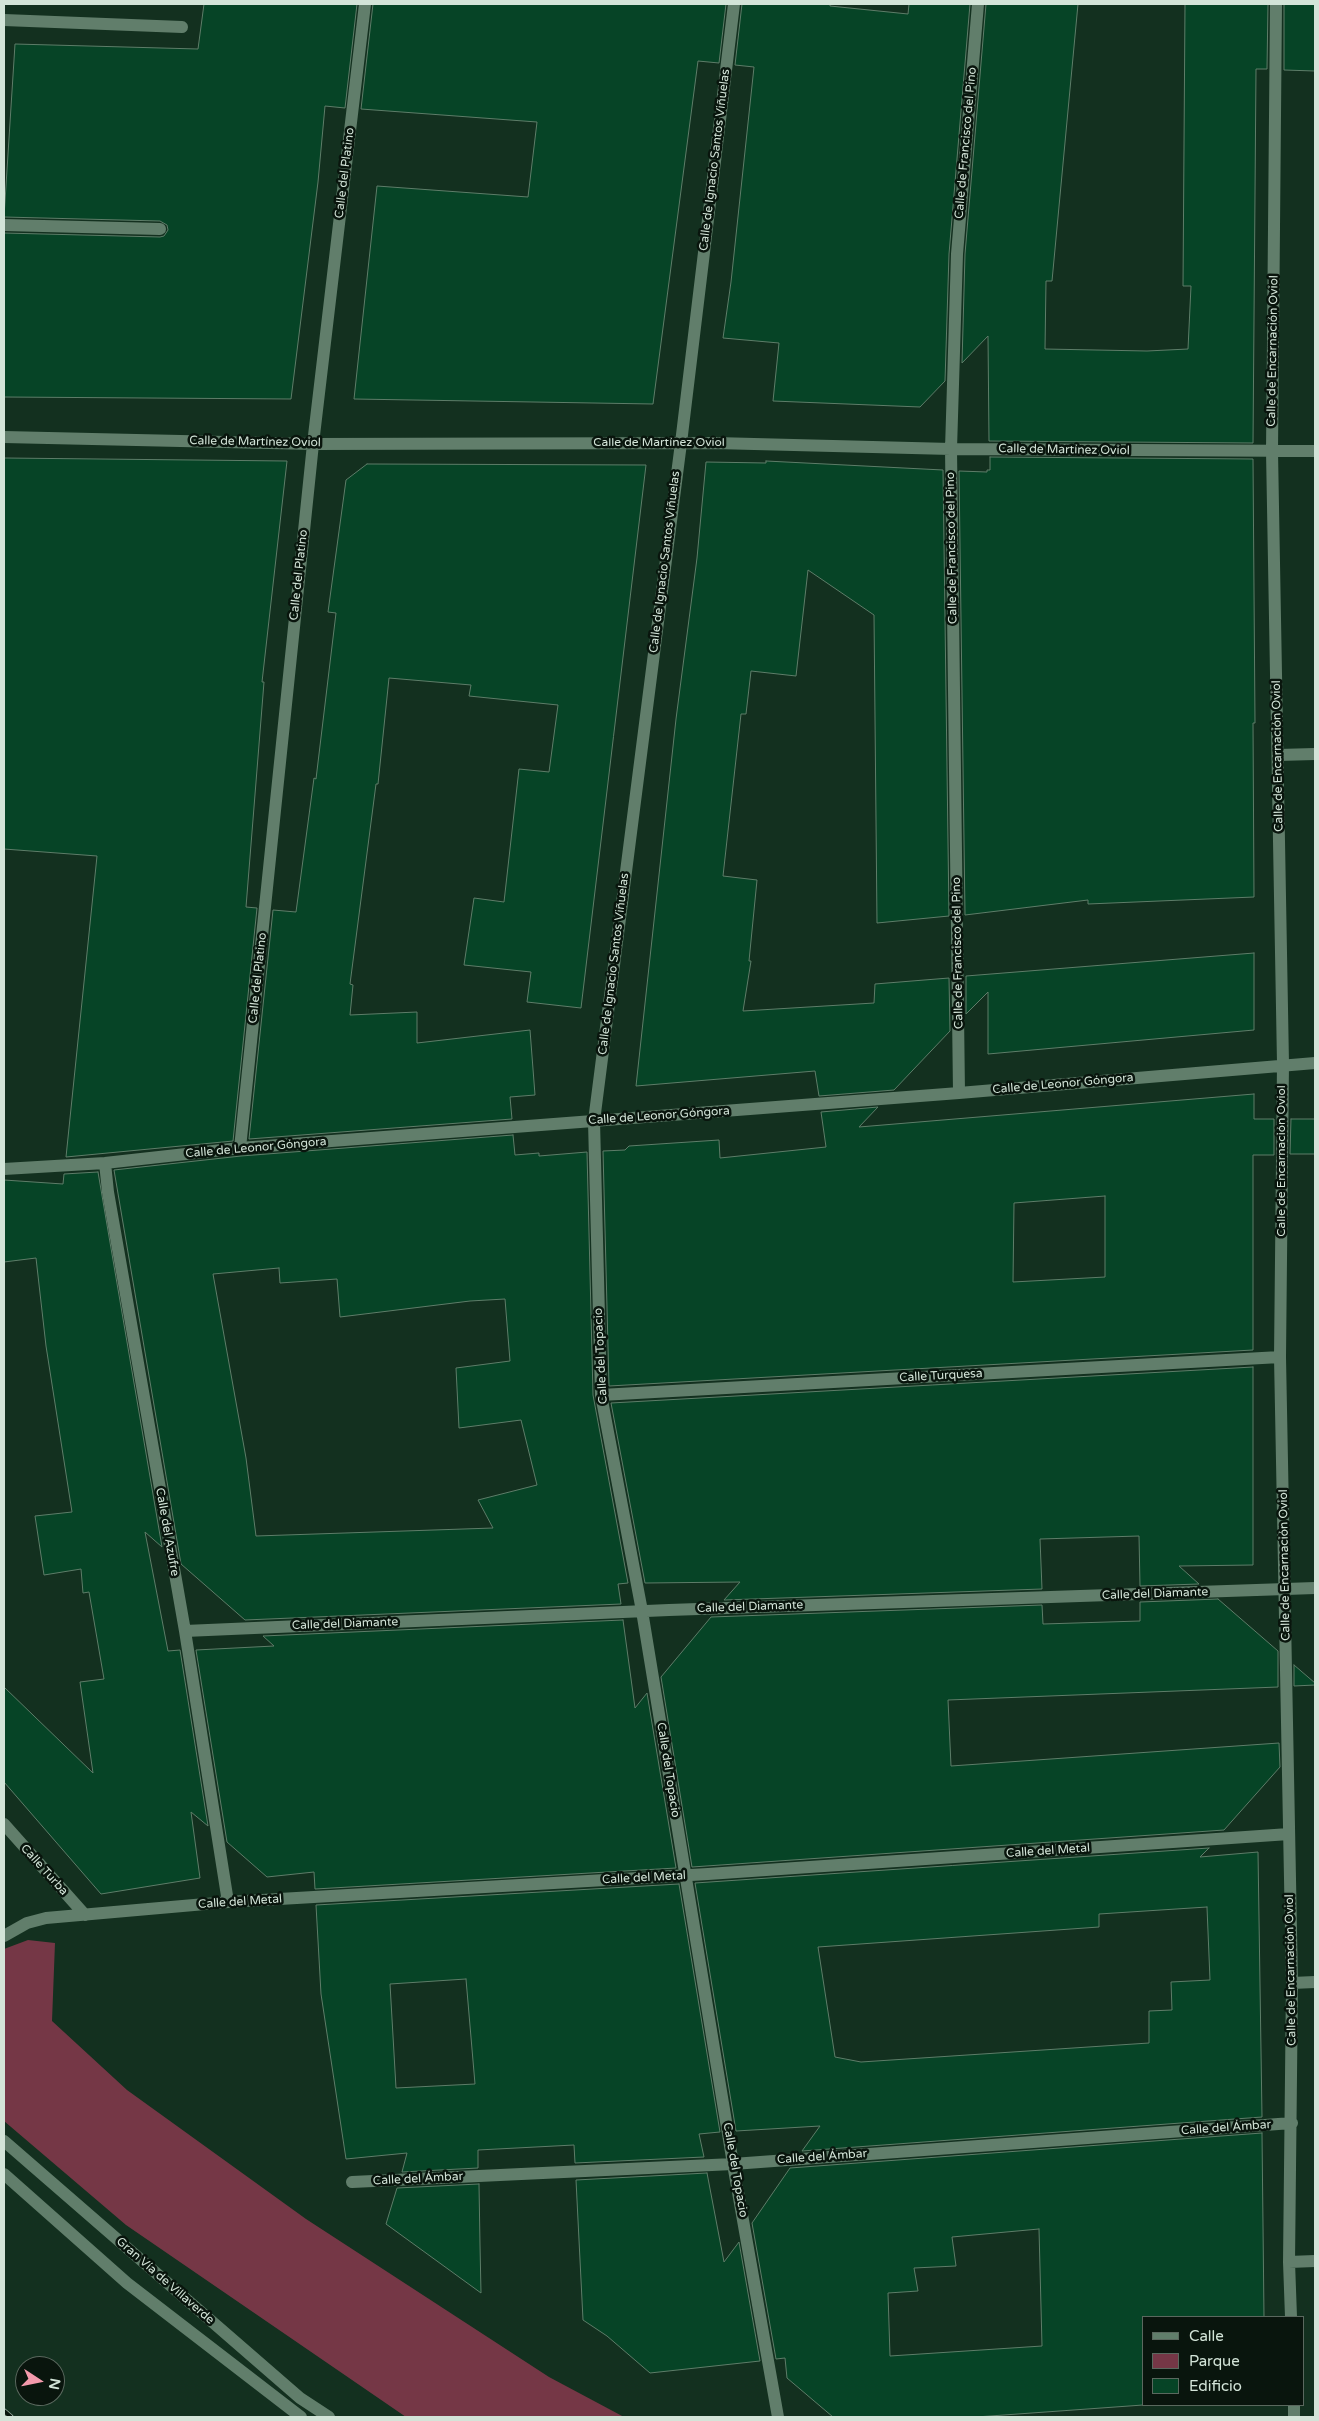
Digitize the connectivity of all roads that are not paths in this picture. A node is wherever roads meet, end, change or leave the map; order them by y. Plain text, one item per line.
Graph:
1 (364, 4) edge
2 (734, 4) edge
3 (978, 4) edge
4 (1276, 4) edge
5 (4, 20) edge
6 (182, 27) dead end
7 (4, 225) edge
8 (160, 229) dead end
9 (4, 437) edge
10 (681, 443) junction
11 (313, 444) junction
12 (951, 449) junction
13 (1315, 451) edge
14 (1272, 452) junction
15 (1315, 754) edge
16 (1278, 755) junction
17 (1315, 1063) edge
18 (1283, 1064) junction
19 (959, 1093) junction
20 (594, 1120) junction
21 (240, 1148) junction
22 (105, 1163) junction
23 (4, 1169) edge
24 (1280, 1357) junction
25 (601, 1395) junction
26 (1315, 1588) edge
27 (1286, 1590) junction
28 (642, 1611) junction
29 (184, 1631) junction
30 (4, 1824) edge
31 (1288, 1834) junction
32 (685, 1875) junction
33 (228, 1902) junction
34 (85, 1915) junction
35 (4, 1936) edge
36 (1315, 1982) edge
37 (1292, 1983) junction
38 (1292, 2123) junction
39 (4, 2141) edge
40 (733, 2164) junction
41 (4, 2174) edge
42 (352, 2182) dead end
43 (1315, 2261) edge
44 (1289, 2262) junction
45 (1291, 2316) edge
46 (301, 2417) edge
47 (329, 2417) edge
48 (778, 2417) edge

1 - 11 street, Calle del Platino
2 - 10 street, Calle de Ignacio Santos Viñuelas
3 - 12 street, Calle de Francisco del Pino
4 - 14 street, Calle de Encarnación Oviol
5 - 6 street
7 - 8 street
9 - 11 street, Calle de Martínez Oviol
10 - 11 street, Calle de Martínez Oviol
10 - 12 street, Calle de Martínez Oviol
10 - 20 street, Calle de Ignacio Santos Viñuelas
11 - 21 street, Calle del Platino
12 - 14 street, Calle de Martínez Oviol
12 - 19 street, Calle de Francisco del Pino
13 - 14 street, Calle de Martínez Oviol
14 - 16 street, Calle de Encarnación Oviol
15 - 16 street
16 - 18 street, Calle de Encarnación Oviol
17 - 18 street, Calle de Leonor Góngora
18 - 19 street, Calle de Leonor Góngora
18 - 24 street, Calle de Encarnación Oviol
19 - 20 street, Calle de Leonor Góngora
20 - 21 street, Calle de Leonor Góngora
20 - 25 street, Calle del Topacio
21 - 22 street, Calle de Leonor Góngora
22 - 23 street, Calle de Leonor Góngora
22 - 29 street, Calle del Azufre
24 - 25 street, Calle Turquesa
24 - 27 street, Calle de Encarnación Oviol
25 - 28 street, Calle del Topacio
26 - 27 street, Calle del Diamante
27 - 28 street, Calle del Diamante
27 - 31 street, Calle de Encarnación Oviol
28 - 29 street, Calle del Diamante
28 - 32 street, Calle del Topacio
29 - 33 street, Calle del Azufre
30 - 34 street, Calle Turba
31 - 32 street, Calle del Metal
31 - 37 street, Calle de Encarnación Oviol
32 - 33 street, Calle del Metal
32 - 40 street, Calle del Topacio
33 - 34 street, Calle del Metal
34 - 35 street, Calle del Metal
36 - 37 street
37 - 38 street, Calle de Encarnación Oviol
38 - 40 street, Calle del Ámbar
38 - 44 street, Calle de Encarnación Oviol
39 - 47 street, Gran Vía de Villaverde
40 - 42 street, Calle del Ámbar
40 - 48 street, Calle del Topacio
41 - 46 street, Gran Vía de Villaverde
43 - 44 street
44 - 45 street, Calle de Encarnación Oviol

